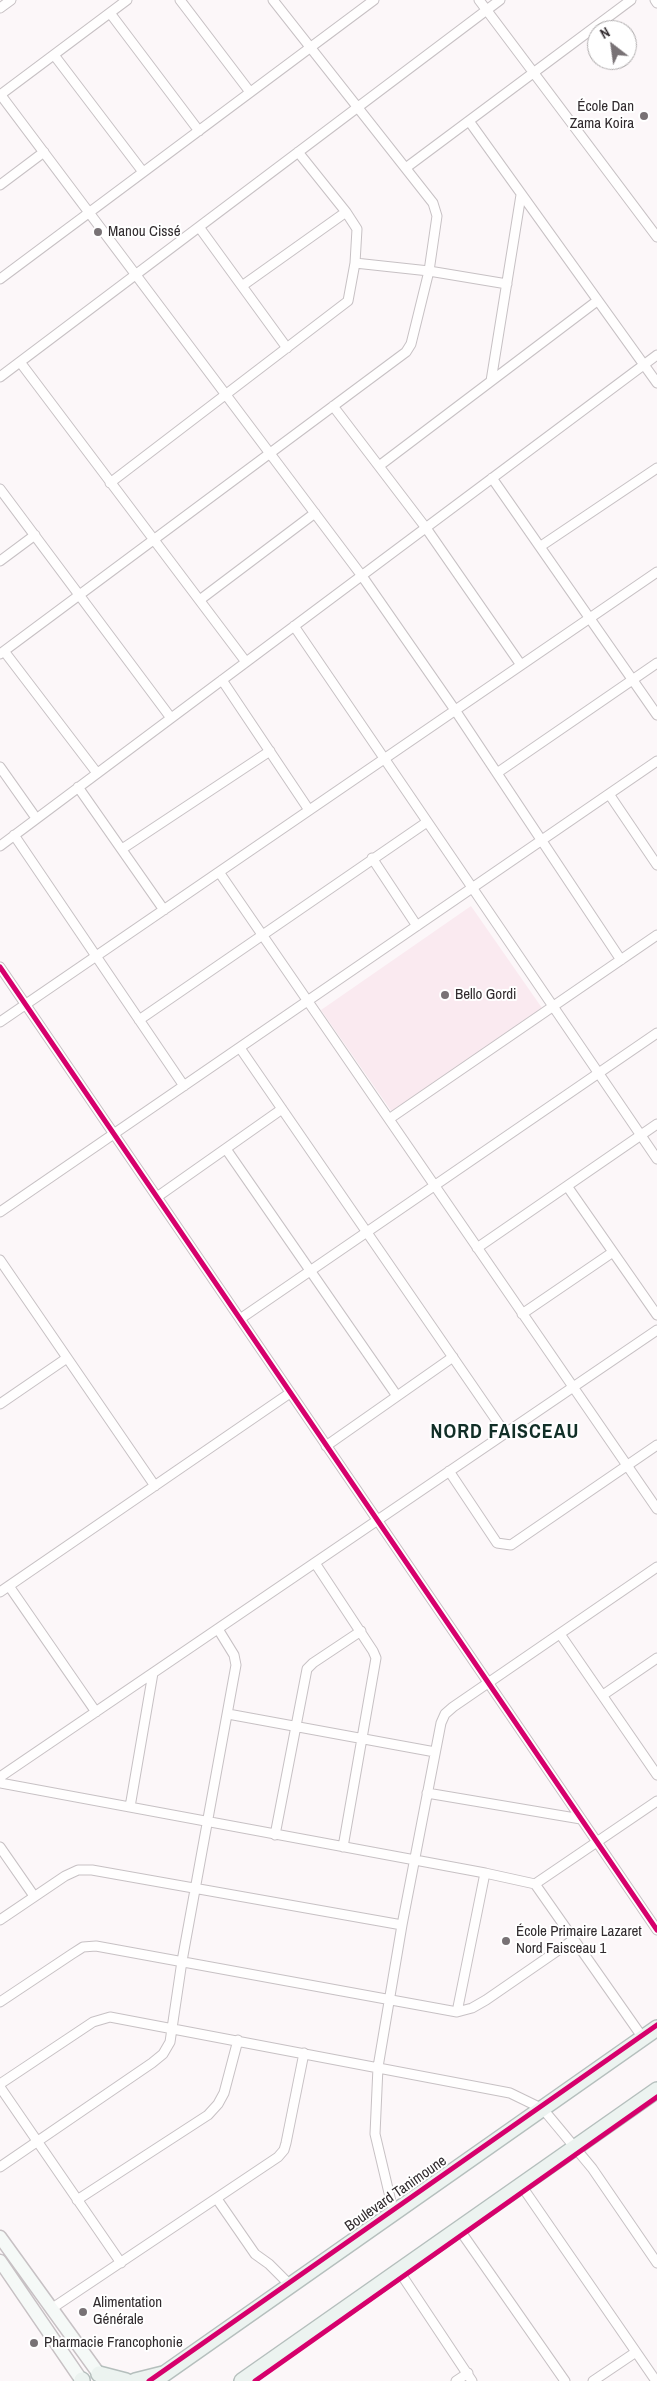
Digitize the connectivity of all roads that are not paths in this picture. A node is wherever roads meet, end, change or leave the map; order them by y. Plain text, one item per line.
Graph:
1 (11, 0) edge
2 (127, 0) edge
3 (180, 0) edge
4 (274, 0) edge
5 (374, 0) edge
6 (479, 0) edge
7 (500, 0) edge
8 (631, 0) edge
9 (0, 8) edge
10 (487, 10) junction
11 (110, 13) junction
12 (310, 48) junction
13 (54, 55) junction
14 (534, 72) junction
15 (250, 92) junction
16 (0, 95) edge
17 (358, 107) junction
18 (469, 121) junction
19 (199, 131) junction
20 (44, 152) junction
21 (298, 152) junction
22 (406, 167) junction
23 (143, 172) junction
24 (0, 185) edge
25 (521, 195) junction
26 (89, 212) junction
27 (346, 212) junction
28 (199, 227) junction
29 (657, 237) edge
30 (355, 263) junction
31 (429, 271) junction
32 (136, 275) junction
33 (0, 279) edge
34 (507, 284) junction
35 (242, 286) junction
36 (597, 301) junction
37 (287, 348) junction
38 (657, 355) edge
39 (20, 362) junction
40 (644, 365) junction
41 (0, 377) edge
42 (491, 381) junction
43 (657, 384) edge
44 (226, 395) junction
45 (333, 406) junction
46 (270, 453) junction
47 (379, 466) junction
48 (657, 468) edge
49 (492, 478) junction
50 (110, 483) junction
51 (0, 489) edge
52 (315, 513) junction
53 (426, 528) junction
54 (35, 535) junction
55 (154, 538) junction
56 (541, 546) junction
57 (0, 561) edge
58 (657, 572) edge
59 (362, 576) junction
60 (78, 594) junction
61 (201, 599) junction
62 (590, 618) junction
63 (294, 626) junction
64 (2, 652) edge
65 (246, 662) junction
66 (657, 663) edge
67 (521, 665) junction
68 (633, 679) junction
69 (222, 680) junction
70 (455, 710) junction
71 (657, 715) edge
72 (171, 718) junction
73 (270, 751) junction
74 (384, 759) junction
75 (657, 761) edge
76 (0, 767) edge
77 (97, 773) junction
78 (497, 773) junction
79 (78, 787) junction
80 (608, 794) junction
81 (309, 810) junction
82 (36, 818) junction
83 (427, 822) junction
84 (14, 835) junction
85 (542, 840) junction
86 (0, 846) edge
87 (122, 849) junction
88 (372, 858) junction
89 (657, 865) edge
90 (219, 872) junction
91 (472, 888) junction
92 (164, 910) junction
93 (417, 926) junction
94 (262, 935) junction
95 (657, 935) edge
96 (96, 956) junction
97 (621, 960) junction
98 (0, 967) edge
99 (308, 1001) junction
100 (25, 1004) junction
101 (553, 1006) junction
102 (139, 1020) junction
103 (0, 1022) edge
104 (657, 1033) edge
105 (240, 1048) junction
106 (599, 1072) junction
107 (184, 1086) junction
108 (282, 1109) junction
109 (389, 1119) junction
110 (657, 1124) edge
111 (114, 1134) junction
112 (641, 1135) junction
113 (226, 1148) junction
114 (657, 1159) edge
115 (434, 1186) junction
116 (567, 1186) junction
117 (157, 1197) junction
118 (0, 1212) edge
119 (367, 1232) junction
120 (477, 1248) junction
121 (613, 1252) junction
122 (0, 1260) edge
123 (311, 1270) junction
124 (522, 1314) junction
125 (657, 1315) edge
126 (240, 1320) junction
127 (657, 1330) edge
128 (453, 1357) junction
129 (67, 1358) junction
130 (573, 1387) junction
131 (290, 1393) junction
132 (397, 1396) junction
133 (0, 1404) edge
134 (505, 1433) junction
135 (657, 1445) edge
136 (326, 1446) junction
137 (628, 1465) junction
138 (449, 1471) junction
139 (155, 1486) junction
140 (657, 1509) edge
141 (377, 1520) junction
142 (315, 1563) junction
143 (657, 1567) edge
144 (9, 1586) junction
145 (0, 1592) edge
146 (218, 1629) junction
147 (360, 1631) junction
148 (560, 1634) junction
149 (657, 1658) edge
150 (153, 1673) junction
151 (488, 1683) junction
152 (603, 1695) junction
153 (96, 1712) junction
154 (228, 1714) junction
155 (295, 1726) junction
156 (361, 1738) junction
157 (434, 1752) junction
158 (657, 1775) edge
159 (0, 1777) edge
160 (0, 1783) edge
161 (427, 1792) junction
162 (657, 1802) edge
163 (130, 1807) junction
164 (581, 1819) junction
165 (209, 1821) junction
166 (275, 1835) junction
167 (597, 1843) junction
168 (0, 1847) edge
169 (343, 1847) junction
170 (416, 1860) junction
171 (485, 1873) junction
172 (535, 1884) junction
173 (196, 1888) junction
174 (34, 1896) junction
175 (0, 1920) edge
176 (402, 1925) junction
177 (657, 1930) edge
178 (573, 1940) junction
179 (182, 1961) junction
180 (389, 2000) junction
181 (0, 2002) edge
182 (457, 2012) junction
183 (172, 2028) junction
184 (657, 2028) edge
185 (643, 2038) junction
186 (238, 2040) junction
187 (304, 2053) junction
188 (378, 2067) junction
189 (0, 2086) edge
190 (657, 2090) edge
191 (543, 2109) junction
192 (38, 2143) junction
193 (574, 2147) junction
194 (0, 2167) edge
195 (521, 2185) junction
196 (217, 2199) junction
197 (78, 2200) junction
198 (394, 2214) junction
199 (459, 2229) junction
200 (2, 2243) edge
201 (0, 2261) edge
202 (121, 2263) junction
203 (657, 2263) edge
204 (399, 2271) junction
205 (291, 2286) junction
206 (51, 2309) junction
207 (636, 2352) junction
208 (101, 2377) edge
209 (470, 2377) edge
210 (160, 2378) edge
211 (82, 2381) edge
212 (126, 2381) edge
213 (135, 2381) edge
214 (242, 2381) edge
215 (456, 2381) edge
216 (564, 2381) edge
217 (593, 2381) edge
218 (656, 2381) edge

1 - 9 street
2 - 11 street
3 - 15 street
4 - 12 street
5 - 12 street
6 - 10 street
7 - 10 street
8 - 14 street
10 - 14 street
10 - 17 street
11 - 13 street
11 - 19 street
12 - 15 street
12 - 17 street
13 - 16 street
13 - 23 street
14 - 18 street
14 - 29 street
15 - 19 street
16 - 20 street
17 - 21 street
17 - 22 street
18 - 22 street
18 - 25 street
19 - 23 street
20 - 24 street
20 - 26 street
21 - 27 street
21 - 28 street
22 - 31 street
23 - 26 street
25 - 34 street
25 - 36 street
26 - 32 street
26 - 33 street
27 - 30 street
27 - 35 street
28 - 32 street
28 - 35 street
30 - 31 street
30 - 37 street
31 - 34 street
31 - 45 street
32 - 39 street
32 - 44 street
34 - 42 street
35 - 37 street
36 - 40 street
36 - 42 street
37 - 44 street
38 - 40 street
39 - 41 street
39 - 50 street
40 - 43 street
40 - 49 street
42 - 47 street
44 - 46 street
44 - 50 street
45 - 46 street
45 - 47 street
46 - 52 street
46 - 55 street
47 - 53 street
48 - 56 street
49 - 53 street
49 - 56 street
50 - 55 street
51 - 54 street
52 - 59 street
52 - 61 street
53 - 59 street
53 - 67 street
54 - 57 street
54 - 60 street
55 - 60 street
55 - 61 street
56 - 62 street
58 - 62 street
59 - 63 street
59 - 70 street
60 - 64 street
60 - 72 street
61 - 65 street
62 - 67 street
62 - 68 street
63 - 65 street
63 - 74 street
64 - 77 street
65 - 69 street
66 - 68 street
67 - 70 street
68 - 71 street
68 - 78 street
69 - 72 street
69 - 73 street
70 - 74 street
70 - 78 street
72 - 77 street
73 - 81 street
73 - 87 street
74 - 81 street
74 - 83 street
75 - 80 street
76 - 82 street
77 - 79 street
78 - 85 street
79 - 82 street
79 - 87 street
80 - 85 street
80 - 89 street
81 - 90 street
82 - 84 street
83 - 88 street
83 - 91 street
84 - 86 street
84 - 96 street
85 - 91 street
85 - 97 street
87 - 92 street
88 - 93 street
88 - 94 street
90 - 92 street
90 - 94 street
91 - 93 street
91 - 101 street
92 - 96 street
93 - 99 street
94 - 99 street
94 - 102 street
95 - 97 street
96 - 100 street
96 - 102 street
97 - 101 street
98 - 100 street
99 - 105 street
99 - 109 street
100 - 103 street
100 - 111 street
101 - 106 street
101 - 109 street
102 - 107 street
104 - 106 street
105 - 107 street
105 - 108 street
106 - 112 street
106 - 115 street
107 - 111 street
108 - 113 street
108 - 119 street
109 - 115 street
110 - 112 street
111 - 117 street
111 - 118 street
112 - 114 street
112 - 116 street
113 - 117 street
113 - 123 street
115 - 119 street
115 - 120 street
116 - 120 street
116 - 121 street
117 - 126 street
119 - 123 street
119 - 128 street
120 - 124 street
121 - 124 street
121 - 125 street
122 - 129 street
123 - 126 street
123 - 132 street
124 - 130 street
126 - 131 street
127 - 130 street
128 - 132 street
128 - 134 street
129 - 133 street
129 - 139 street
130 - 134 street
130 - 137 street
131 - 136 street
131 - 139 street
132 - 136 street
134 - 138 street
135 - 137 street
136 - 141 street
137 - 138 street
137 - 140 street
138 - 141 street
139 - 144 street
141 - 142 street
141 - 151 street
142 - 146 street
142 - 147 street
143 - 148 street
144 - 145 street
144 - 153 street
146 - 150 street
146 - 154 street
147 - 155 street
147 - 156 street
148 - 151 street
148 - 152 street
149 - 152 street
150 - 153 street
150 - 163 street
151 - 157 street
151 - 164 street
152 - 158 street
153 - 159 street
154 - 155 street
154 - 165 street
155 - 156 street
155 - 166 street
156 - 157 street
156 - 169 street
157 - 161 street
160 - 163 street
161 - 164 street
161 - 170 street
162 - 167 street
163 - 165 street
164 - 167 street
165 - 166 street
165 - 173 street
166 - 169 street
167 - 172 street
167 - 177 street
168 - 174 street
169 - 170 street
170 - 171 street
170 - 176 street
171 - 172 street
171 - 182 street
172 - 178 street
173 - 174 street
173 - 176 street
173 - 179 street
174 - 175 street
176 - 180 street
178 - 182 street
178 - 185 street
179 - 180 street
179 - 181 street
179 - 183 street
180 - 182 street
180 - 188 street
183 - 186 street
183 - 189 street
183 - 192 street
184 - 185 main road, Boulevard Tanimoune
185 - 191 main road, Boulevard Tanimoune
186 - 187 street
186 - 197 street
187 - 188 street
187 - 196 street
188 - 191 street
188 - 198 street
189 - 192 street
190 - 193 main road
191 - 193 street
191 - 198 main road, Boulevard Tanimoune
192 - 194 street
192 - 197 street
193 - 195 main road
193 - 203 street
195 - 199 main road
195 - 207 street
196 - 202 street
196 - 205 street
197 - 202 street
198 - 205 main road, Boulevard Tanimoune
199 - 204 main road
199 - 216 street
200 - 206 main road
201 - 211 main road
202 - 206 street
204 - 209 street
204 - 214 main road
205 - 210 main road, Boulevard Tanimoune
206 - 208 main road
207 - 217 street
207 - 218 street
208 - 212 main road
209 - 215 street
210 - 213 main road

